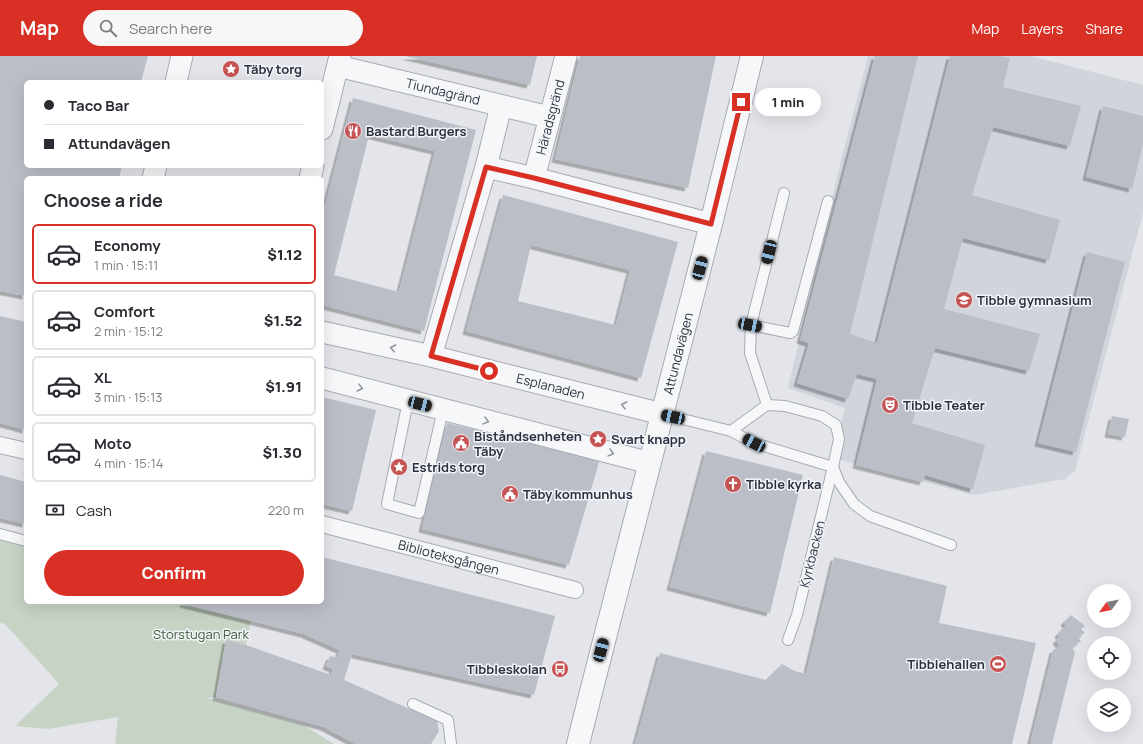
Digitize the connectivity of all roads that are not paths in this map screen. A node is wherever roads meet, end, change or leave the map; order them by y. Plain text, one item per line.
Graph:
1 (182, 56) edge
2 (566, 56) edge
3 (752, 56) edge
4 (339, 61) edge
5 (176, 80) edge
6 (501, 106) junction
7 (549, 117) junction
8 (324, 121) edge
9 (486, 167) junction
10 (534, 178) junction
11 (784, 193) dead end
12 (828, 201) dead end
13 (711, 224) junction
14 (750, 325) junction
15 (324, 332) edge
16 (431, 356) junction
17 (324, 379) edge
18 (408, 401) junction
19 (767, 405) junction
20 (443, 410) junction
21 (662, 414) junction
22 (731, 431) junction
23 (0, 445) edge
24 (24, 451) edge
25 (650, 463) junction
26 (833, 467) junction
27 (324, 525) edge
28 (0, 534) edge
29 (24, 540) edge
30 (951, 545) dead end
31 (575, 590) dead end
32 (788, 640) dead end
33 (413, 704) dead end
34 (451, 744) edge
35 (578, 744) edge

1 - 5 street
2 - 7 street, Häradsgränd
3 - 13 street, Attundavägen
4 - 6 street, Tiundagränd
4 - 8 street
6 - 7 street, Tiundagränd
6 - 9 street
7 - 10 street, Häradsgränd
9 - 10 street
9 - 16 street
10 - 13 street
11 - 14 lane
12 - 14 lane
13 - 21 street, Attundavägen
14 - 19 lane
16 -> 15 street, Esplanaden
21 -> 16 street, Esplanaden
17 -> 18 street
18 - 20 street
18 - 20 lane
19 - 22 lane
19 - 26 lane, Kyrkbacken
20 -> 25 street
21 - 22 lane
21 - 25 street, Attundavägen
22 - 26 lane
23 - 24 street
25 - 35 street, Attundavägen
26 - 30 lane
26 - 32 lane, Kyrkbacken
27 - 31 street, Biblioteksgången
28 - 29 lane
33 - 34 lane

